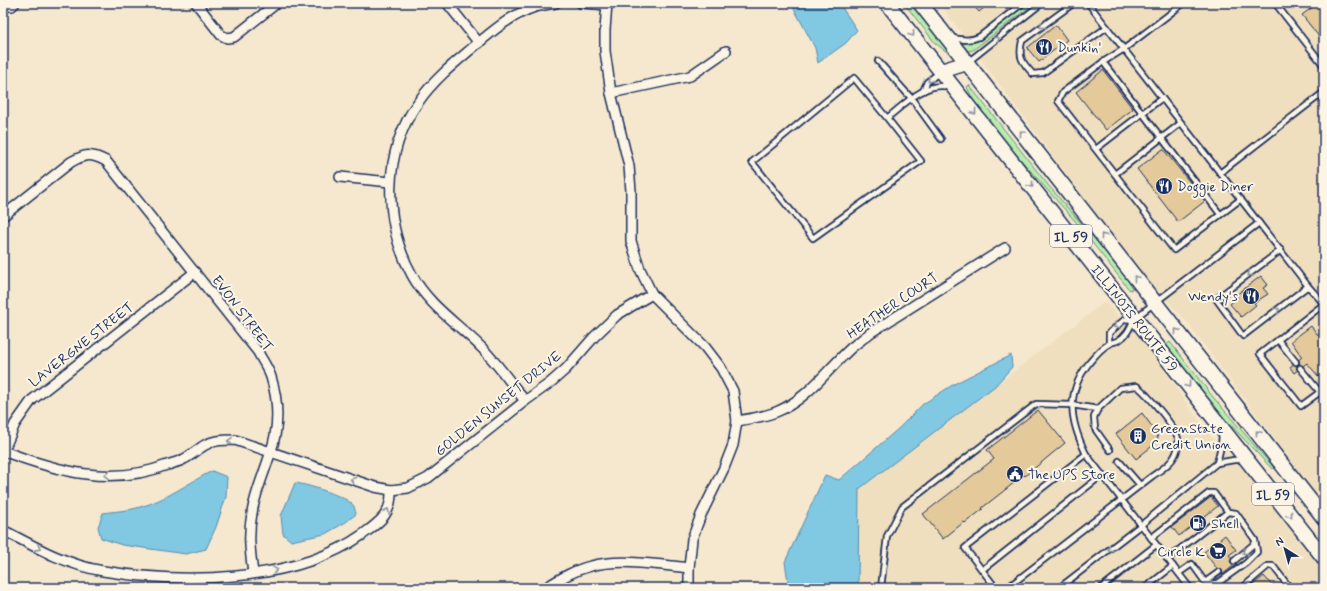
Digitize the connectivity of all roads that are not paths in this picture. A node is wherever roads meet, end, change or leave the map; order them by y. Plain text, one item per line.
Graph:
1 (15, 3) edge
2 (196, 3) edge
3 (277, 3) edge
4 (447, 3) edge
5 (556, 3) edge
6 (580, 3) edge
7 (888, 3) edge
8 (920, 3) edge
9 (1023, 3) edge
10 (1042, 3) edge
11 (1074, 3) edge
12 (1088, 3) edge
13 (1184, 3) edge
14 (1275, 3) edge
15 (607, 4) edge
16 (3, 6) edge
17 (1107, 28) junction
18 (945, 36) junction
19 (479, 42) junction
20 (1124, 49) junction
21 (726, 52) dead end
22 (878, 61) dead end
23 (1103, 62) junction
24 (967, 63) junction
25 (1324, 66) edge
26 (941, 71) junction
27 (956, 89) junction
28 (922, 91) junction
29 (611, 92) junction
30 (1324, 92) edge
31 (1162, 98) junction
32 (912, 99) junction
33 (1142, 113) junction
34 (887, 118) junction
35 (1181, 123) junction
36 (1162, 138) junction
37 (941, 139) dead end
38 (1096, 149) junction
39 (1220, 173) junction
40 (1115, 174) junction
41 (340, 177) dead end
42 (390, 182) junction
43 (1241, 198) junction
44 (1220, 214) junction
45 (3, 216) edge
46 (1259, 223) junction
47 (1005, 248) dead end
48 (1281, 250) junction
49 (195, 272) junction
50 (1308, 286) junction
51 (652, 294) junction
52 (1155, 303) junction
53 (1324, 304) edge
54 (1135, 318) junction
55 (1278, 340) junction
56 (1109, 344) junction
57 (1296, 362) dead end
58 (1300, 368) dead end
59 (1324, 388) edge
60 (1319, 391) junction
61 (525, 400) junction
62 (1072, 405) junction
63 (1098, 409) junction
64 (737, 421) junction
65 (1223, 430) junction
66 (1110, 450) dead end
67 (3, 452) edge
68 (271, 453) junction
69 (1086, 454) junction
70 (1119, 461) dead end
71 (1247, 461) junction
72 (1217, 462) junction
73 (1102, 475) junction
74 (1140, 486) junction
75 (391, 490) junction
76 (1121, 500) junction
77 (1228, 512) junction
78 (1324, 518) edge
79 (1141, 525) junction
80 (3, 530) edge
81 (1151, 538) junction
82 (1255, 544) junction
83 (1156, 545) junction
84 (1167, 558) junction
85 (1324, 558) edge
86 (1234, 561) dead end
87 (1173, 566) junction
88 (689, 568) junction
89 (982, 570) junction
90 (1219, 572) dead end
91 (253, 573) junction
92 (1179, 573) junction
93 (1205, 582) junction
94 (545, 588) edge
95 (689, 588) edge
96 (881, 588) edge
97 (996, 588) edge
98 (1007, 588) edge
99 (1059, 588) edge
100 (1101, 588) edge
101 (1145, 588) edge
102 (1189, 588) edge
103 (1242, 588) edge
104 (1290, 588) edge

1 - 16 street
2 - 3 street
4 - 19 street
5 - 19 street
6 - 15 street
7 -> 26 main road, ILLINOIS ROUTE 59 / IL 59
8 - 18 main road, ILLINOIS ROUTE 59 / IL 59
9 - 18 lane
24 -> 10 lane
11 -> 17 lane
12 - 17 lane
13 - 20 lane
14 - 25 lane
15 - 29 street
17 - 20 lane
18 - 24 main road, ILLINOIS ROUTE 59 / IL 59
19 - 42 street
20 - 23 lane
20 - 31 lane
21 - 29 street
22 - 32 lane
23 - 33 lane
23 - 38 lane
24 - 26 main road
52 -> 24 main road, ILLINOIS ROUTE 59 / IL 59
26 - 27 main road, ILLINOIS ROUTE 59 / IL 59
26 -> 28 lane
27 - 28 lane
27 -> 54 main road, ILLINOIS ROUTE 59 / IL 59
28 - 32 lane
29 - 51 street
30 - 39 lane
31 - 33 lane
31 - 35 lane
32 - 34 lane
32 - 37 lane
33 - 36 lane
33 - 38 lane
34 - 34 lane
35 - 36 lane
35 - 39 lane
36 - 40 lane
36 - 44 lane
38 - 40 lane
39 - 43 lane
40 - 44 lane
41 - 42 street
42 - 61 street
43 - 44 lane
43 - 46 lane
45 - 49 street, EVON STREET
46 - 48 lane
46 - 52 lane
47 - 64 street, HEATHER COURT
48 - 50 lane
48 -> 50 lane
49 - 67 street, LAVERGNE STREET
49 - 68 street, EVON STREET
50 - 53 lane
51 - 61 street, GOLDEN SUNSET DRIVE
51 - 64 street
52 - 54 lane
78 -> 52 main road, ILLINOIS ROUTE 59 / IL 59
53 - 55 lane
54 - 56 lane
54 -> 56 lane
54 -> 65 main road, ILLINOIS ROUTE 59 / IL 59
55 - 57 lane
55 - 60 lane
56 - 62 lane
58 - 60 lane
59 - 60 lane
61 - 75 street, GOLDEN SUNSET DRIVE
62 - 63 lane
62 - 69 lane
62 - 96 lane
63 - 66 lane
63 - 74 lane
64 - 88 street
65 - 71 main road, ILLINOIS ROUTE 59 / IL 59
65 - 72 lane
68 -> 67 street, GOLDEN SUNSET DRIVE
75 -> 68 street, GOLDEN SUNSET DRIVE
68 - 91 street, EVON STREET
69 - 73 lane
69 - 89 lane
70 - 74 lane
71 - 72 lane
71 -> 85 main road, ILLINOIS ROUTE 59 / IL 59
72 - 79 lane
73 - 76 lane
73 - 89 lane
74 - 76 lane
91 -> 75 street
76 - 79 lane
76 - 98 lane
77 - 81 lane
77 - 82 lane
77 - 84 lane
79 - 81 lane
79 -> 99 lane
80 -> 91 street
81 - 83 lane
82 -> 86 lane
82 - 93 lane
83 - 84 lane
83 - 100 lane
84 - 87 lane
87 - 92 lane
87 - 101 lane
88 - 94 street
88 - 95 street
89 - 97 lane
90 - 93 lane
92 - 93 lane
92 - 102 lane
103 - 104 lane

